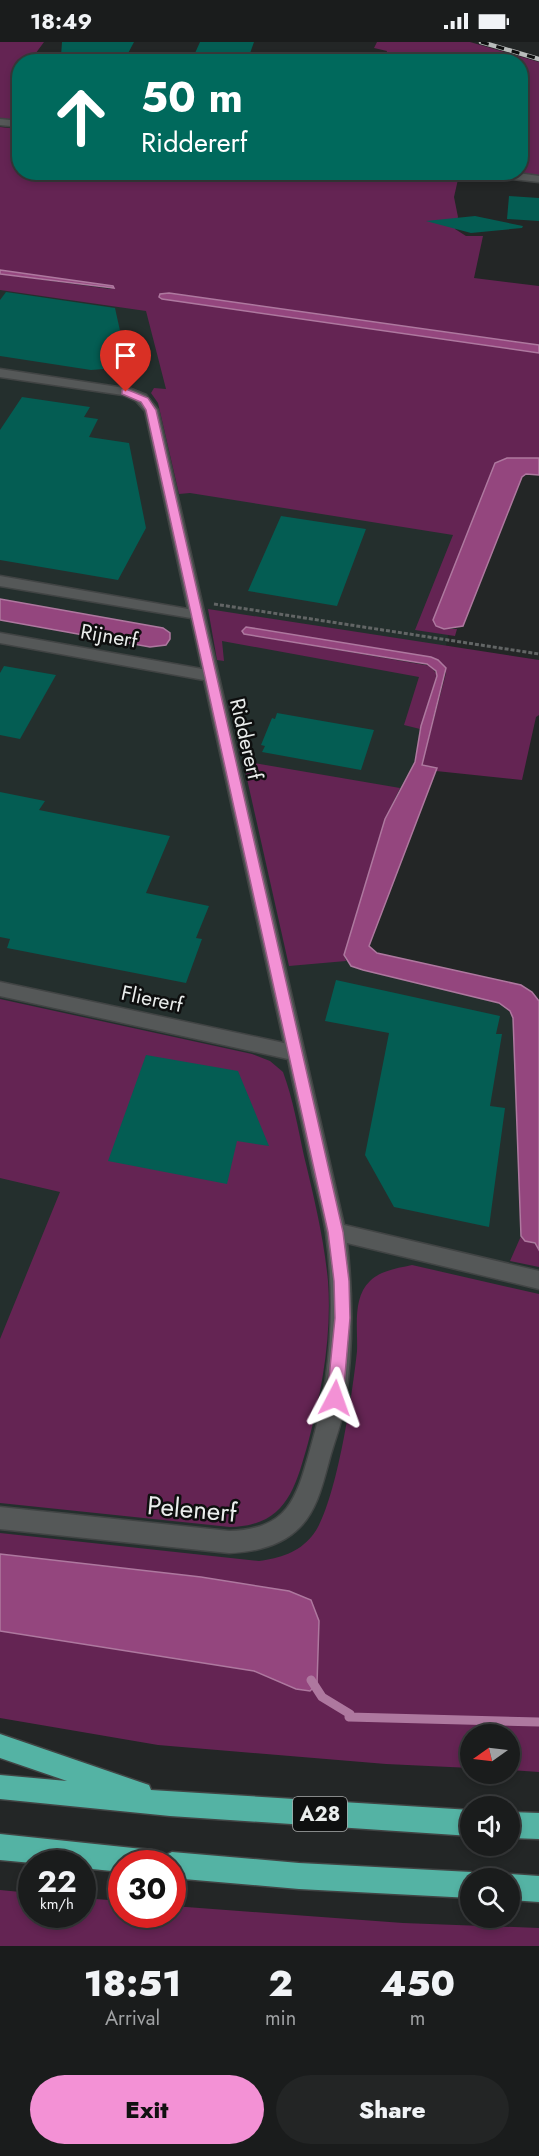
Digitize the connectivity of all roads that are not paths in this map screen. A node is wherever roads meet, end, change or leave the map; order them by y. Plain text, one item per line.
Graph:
1 (0, 373) edge
2 (0, 581) edge
3 (196, 609) junction
4 (0, 638) edge
5 (211, 676) junction
6 (0, 989) edge
7 (295, 1053) junction
8 (336, 1232) junction
9 (539, 1280) edge
10 (0, 1518) edge
11 (0, 1746) edge
12 (0, 1787) edge
13 (170, 1804) junction
14 (460, 1822) edge
15 (520, 1825) edge
16 (539, 1826) edge
17 (0, 1847) edge
18 (108, 1858) edge
19 (186, 1866) edge
20 (460, 1884) edge
21 (520, 1888) edge
22 (539, 1889) edge

1 - 3 street, Riddererf
2 - 3 street, Rijnerf
3 - 5 street, Riddererf
4 - 5 street, Rijnerf
5 - 7 street, Riddererf
6 - 7 street, Fliererf
7 - 8 street, Riddererf
8 - 9 street
8 - 10 street, Pelenerf
11 - 13 highway, A28
12 - 13 highway, A28
13 - 14 highway, A28
15 - 16 highway
17 - 18 highway
19 - 20 highway
21 - 22 highway

